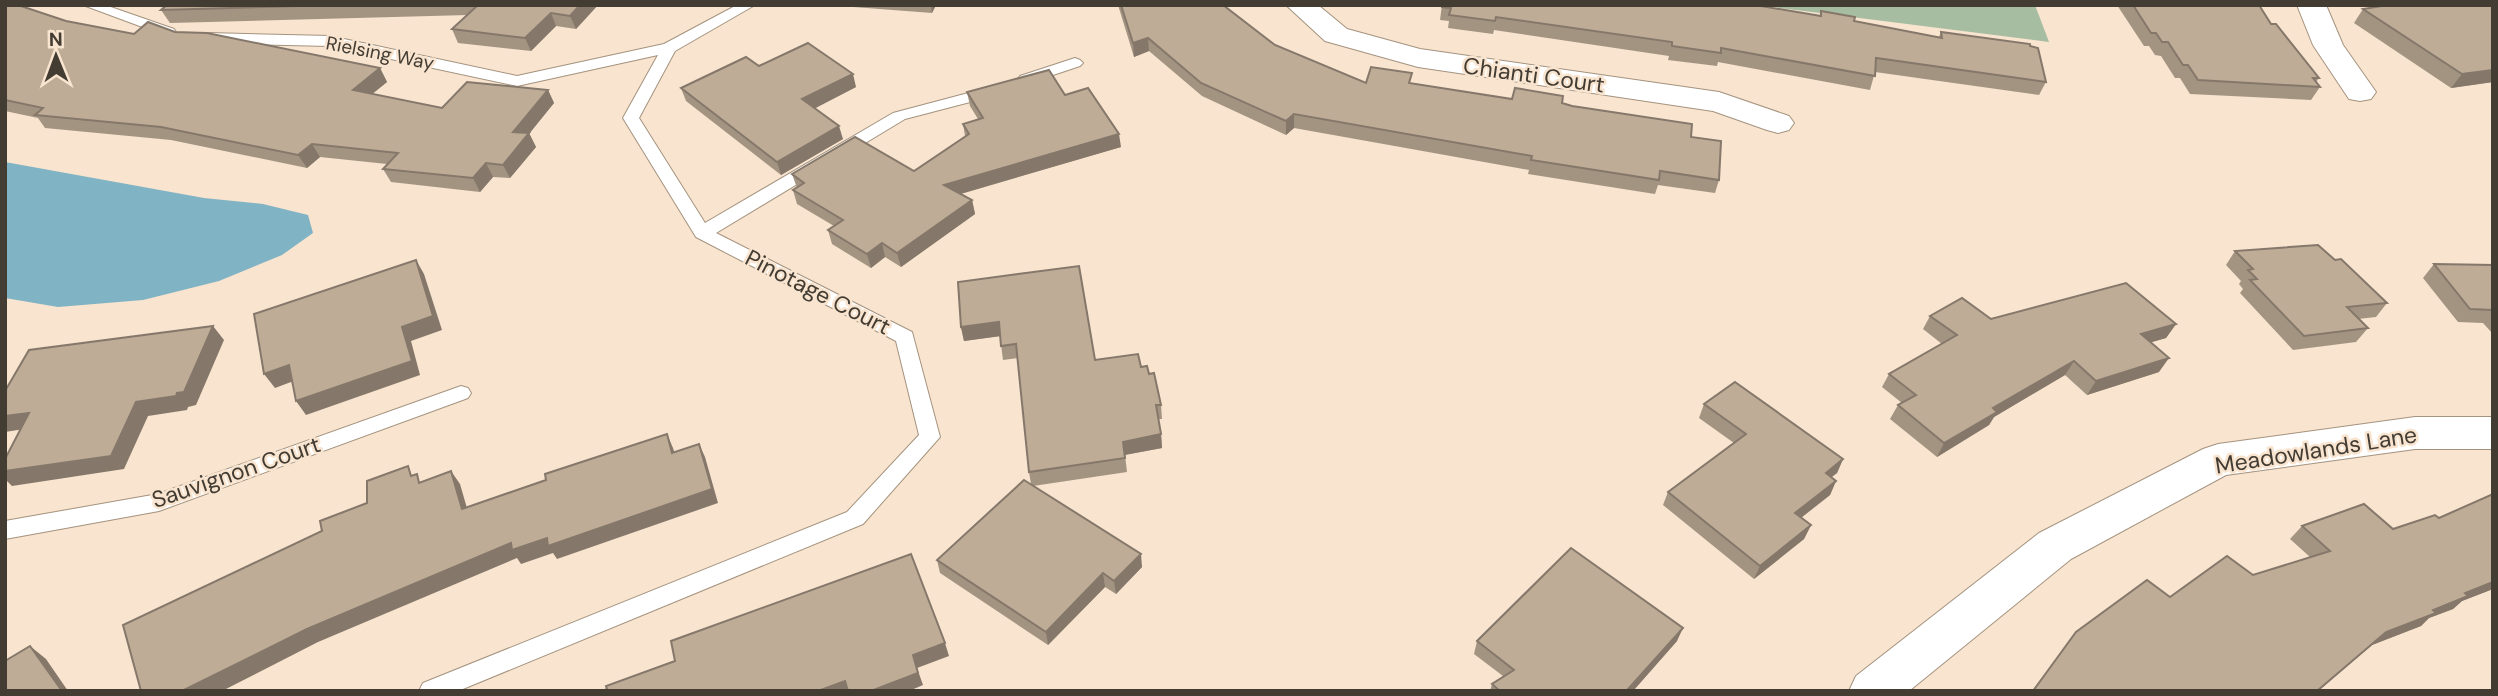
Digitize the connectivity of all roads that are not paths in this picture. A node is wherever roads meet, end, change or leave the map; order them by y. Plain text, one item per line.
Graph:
1 (90, 5) edge
2 (748, 5) edge
3 (1300, 5) edge
4 (2311, 5) edge
5 (669, 48) junction
6 (1075, 63) dead end
7 (2360, 92) dead end
8 (1778, 124) dead end
9 (702, 233) junction
10 (461, 393) dead end
11 (2493, 433) edge
12 (5, 530) edge
13 (431, 691) edge
14 (1873, 691) edge

1 - 5 lane, Rielsing Way
2 - 5 lane
3 - 8 street, Chianti Court
4 - 7 street
5 - 9 lane
6 - 9 lane
9 - 13 lane, Pinotage Court
10 - 12 lane, Sauvignon Court
11 - 14 street, Meadowlands Lane

